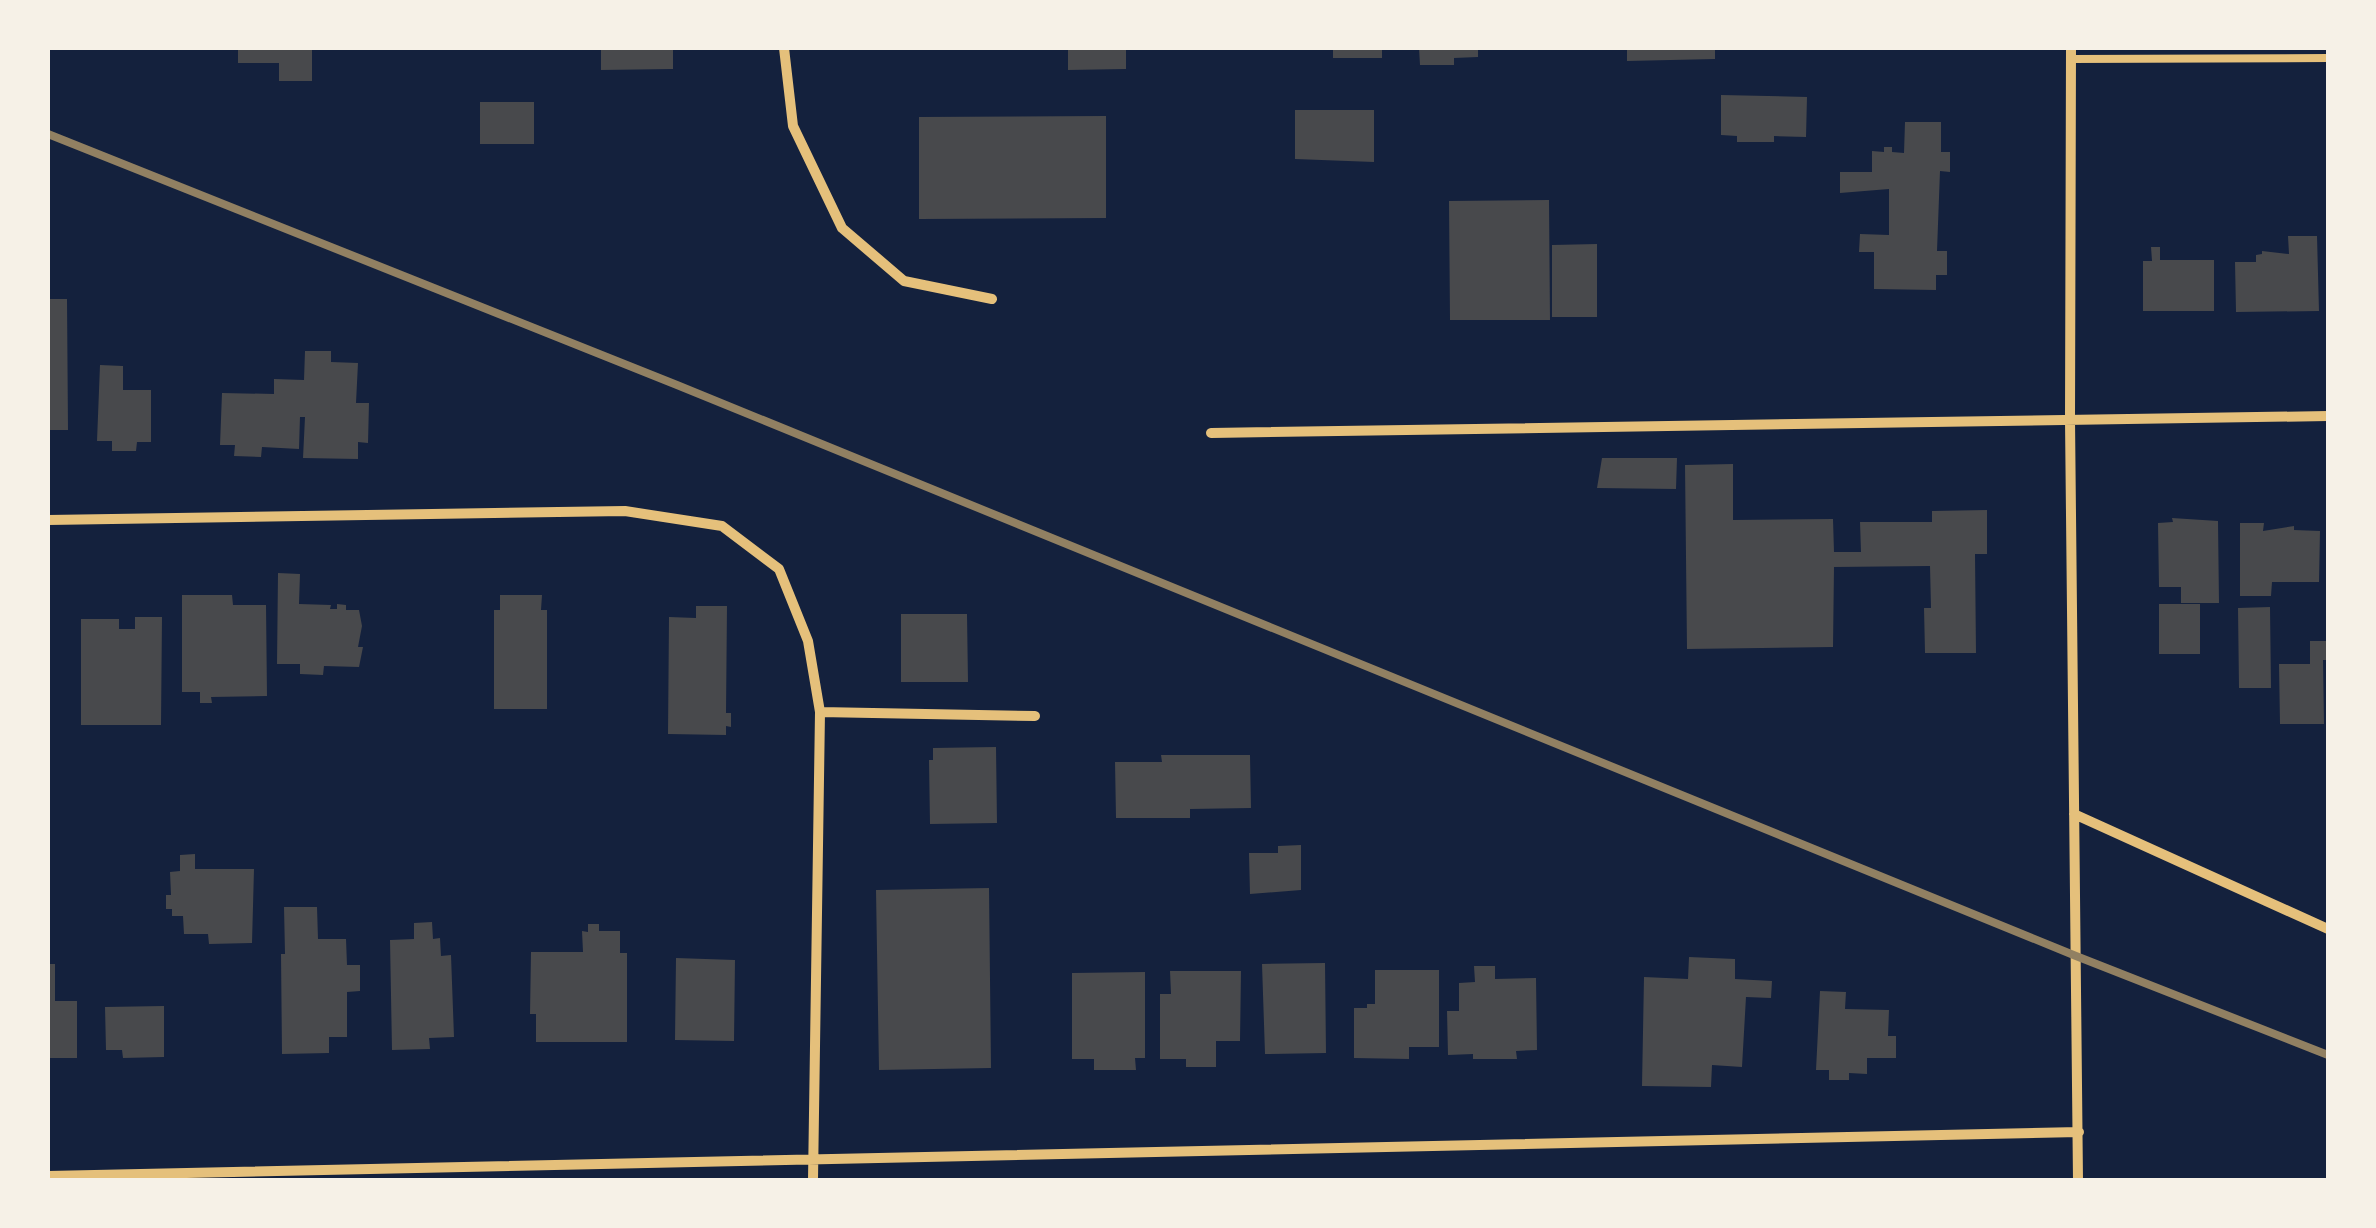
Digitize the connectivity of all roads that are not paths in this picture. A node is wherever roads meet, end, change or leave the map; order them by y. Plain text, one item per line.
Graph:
1 (784, 48) edge
2 (2071, 53) edge
3 (2328, 58) edge
4 (992, 300) dead end
5 (2328, 416) edge
6 (2070, 420) junction
7 (1211, 433) dead end
8 (48, 520) edge
9 (820, 712) junction
10 (1035, 716) dead end
11 (2074, 814) junction
12 (2328, 929) edge
13 (2079, 1132) junction
14 (813, 1160) junction
15 (48, 1176) edge
16 (813, 1180) edge
17 (2078, 1180) edge

1 - 4 street
2 - 3 lane
2 - 6 street
5 - 6 street
6 - 7 street
6 - 11 street
8 - 9 street
9 - 10 street
9 - 14 street
11 - 12 street
11 - 13 street
13 - 14 street
13 - 17 street
14 - 15 street
14 - 16 street

